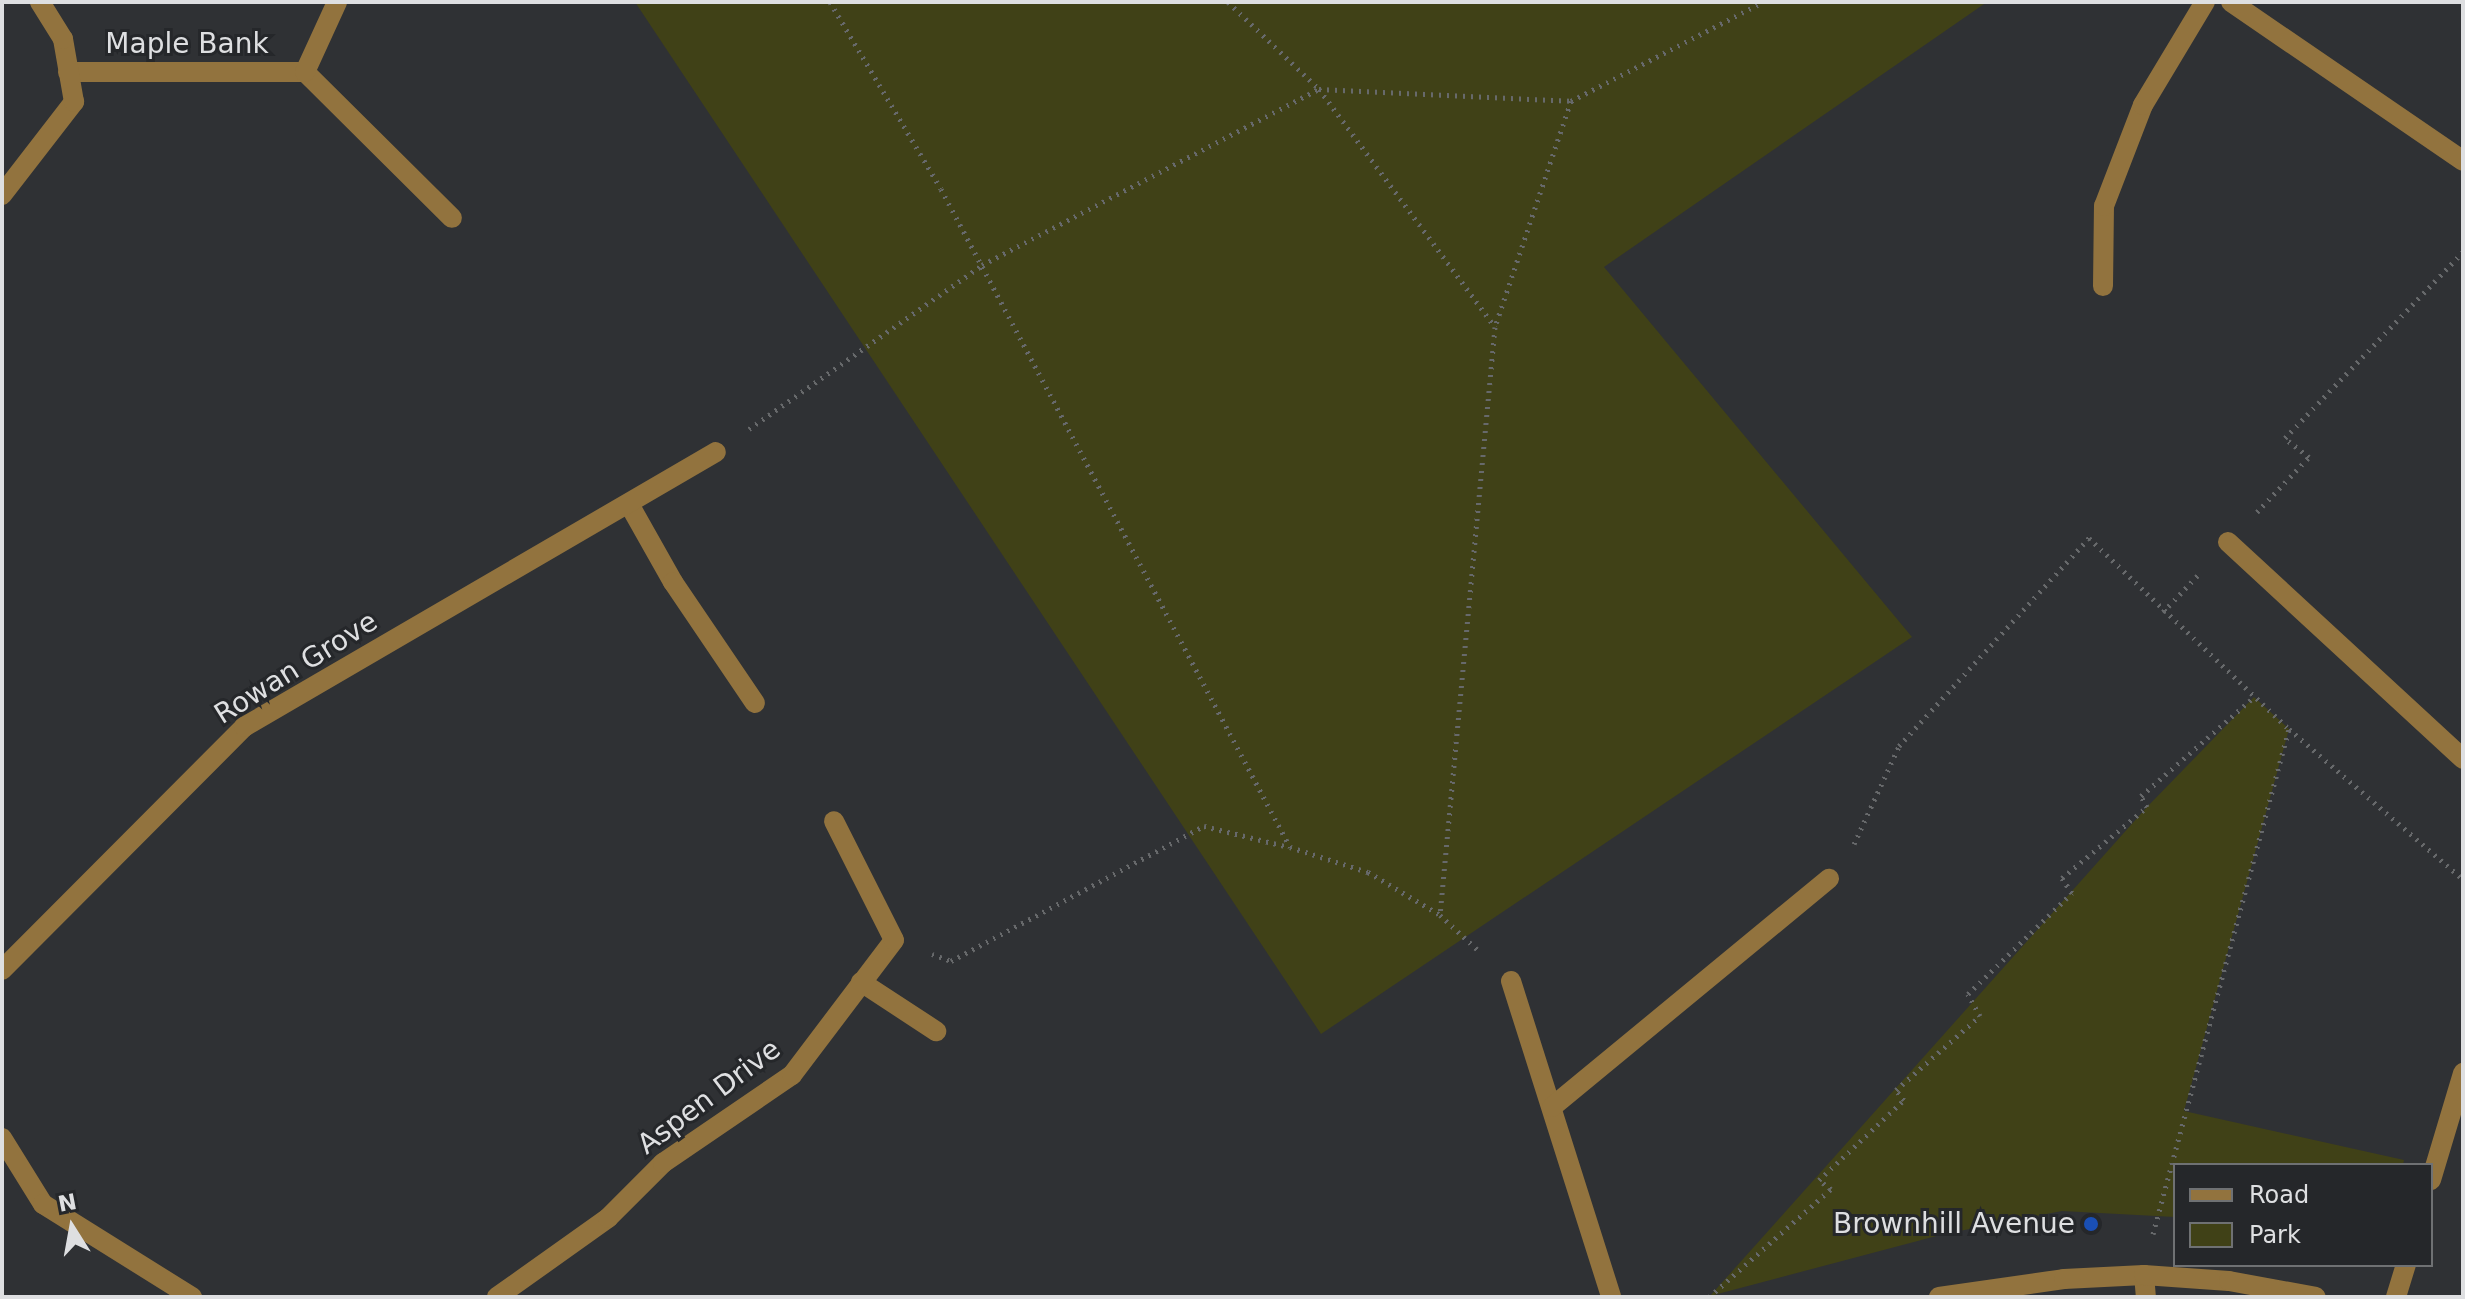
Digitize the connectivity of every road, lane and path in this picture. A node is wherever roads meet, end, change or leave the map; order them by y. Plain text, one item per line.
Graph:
1 (40, 2) edge
2 (337, 2) edge
3 (830, 2) edge
4 (1228, 2) edge
5 (1763, 2) edge
6 (2205, 2) edge
7 (2231, 2) edge
8 (68, 72) junction
9 (305, 72) junction
10 (1319, 89) junction
11 (1571, 101) junction
12 (2463, 161) edge
13 (2, 195) edge
14 (452, 218) dead end
15 (2463, 252) edge
16 (982, 265) junction
17 (2103, 286) dead end
18 (1495, 327) junction
19 (716, 452) joint
20 (629, 504) junction
21 (2228, 542) junction
22 (2163, 612) junction
23 (2254, 697) junction
24 (755, 703) dead end
25 (2289, 729) junction
26 (2463, 759) edge
27 (834, 821) dead end
28 (1290, 847) junction
29 (1829, 879) dead end
30 (2463, 879) edge
31 (1807, 896) junction
32 (1440, 915) junction
33 (894, 940) junction
34 (2, 970) edge
35 (1511, 981) joint
36 (861, 982) junction
37 (936, 1031) dead end
38 (2463, 1073) edge
39 (1552, 1107) junction
40 (2, 1138) edge
41 (2174, 1163) edge
42 (2173, 1166) edge
43 (2433, 1173) edge
44 (2405, 1267) edge
45 (2144, 1275) junction
46 (192, 1297) edge
47 (497, 1297) edge
48 (1611, 1297) edge
49 (1709, 1297) edge
50 (1939, 1297) edge
51 (2146, 1297) edge
52 (2316, 1297) edge
53 (2396, 1297) edge

1 - 8 street, Maple Bank
2 - 9 street, Maple Bank
3 - 16 path
4 - 10 path
5 - 11 path
6 - 17 street
7 - 12 street
8 - 9 street, Maple Bank
8 - 13 street, Maple Bank
9 - 14 street, Maple Bank
10 - 11 path
10 - 16 path
10 - 18 path
11 - 18 path
15 - 21 path
16 - 19 path
16 - 28 path
18 - 32 path
19 - 20 street, Rowan Grove
20 - 24 street
20 - 34 street, Rowan Grove
21 - 22 path
21 - 26 street
22 - 23 path
22 - 31 path
23 - 25 path
23 - 49 path
25 - 30 path
25 - 41 path
27 - 33 street
28 - 32 path
28 - 33 path
29 - 31 street
31 - 39 street
32 - 35 path
33 - 36 street, Aspen Drive
35 - 39 street
36 - 37 street
36 - 47 street, Aspen Drive
38 - 43 street
39 - 48 street
40 - 46 street
42 - 45 path
44 - 53 street
45 - 50 street
45 - 51 street
45 - 52 street

